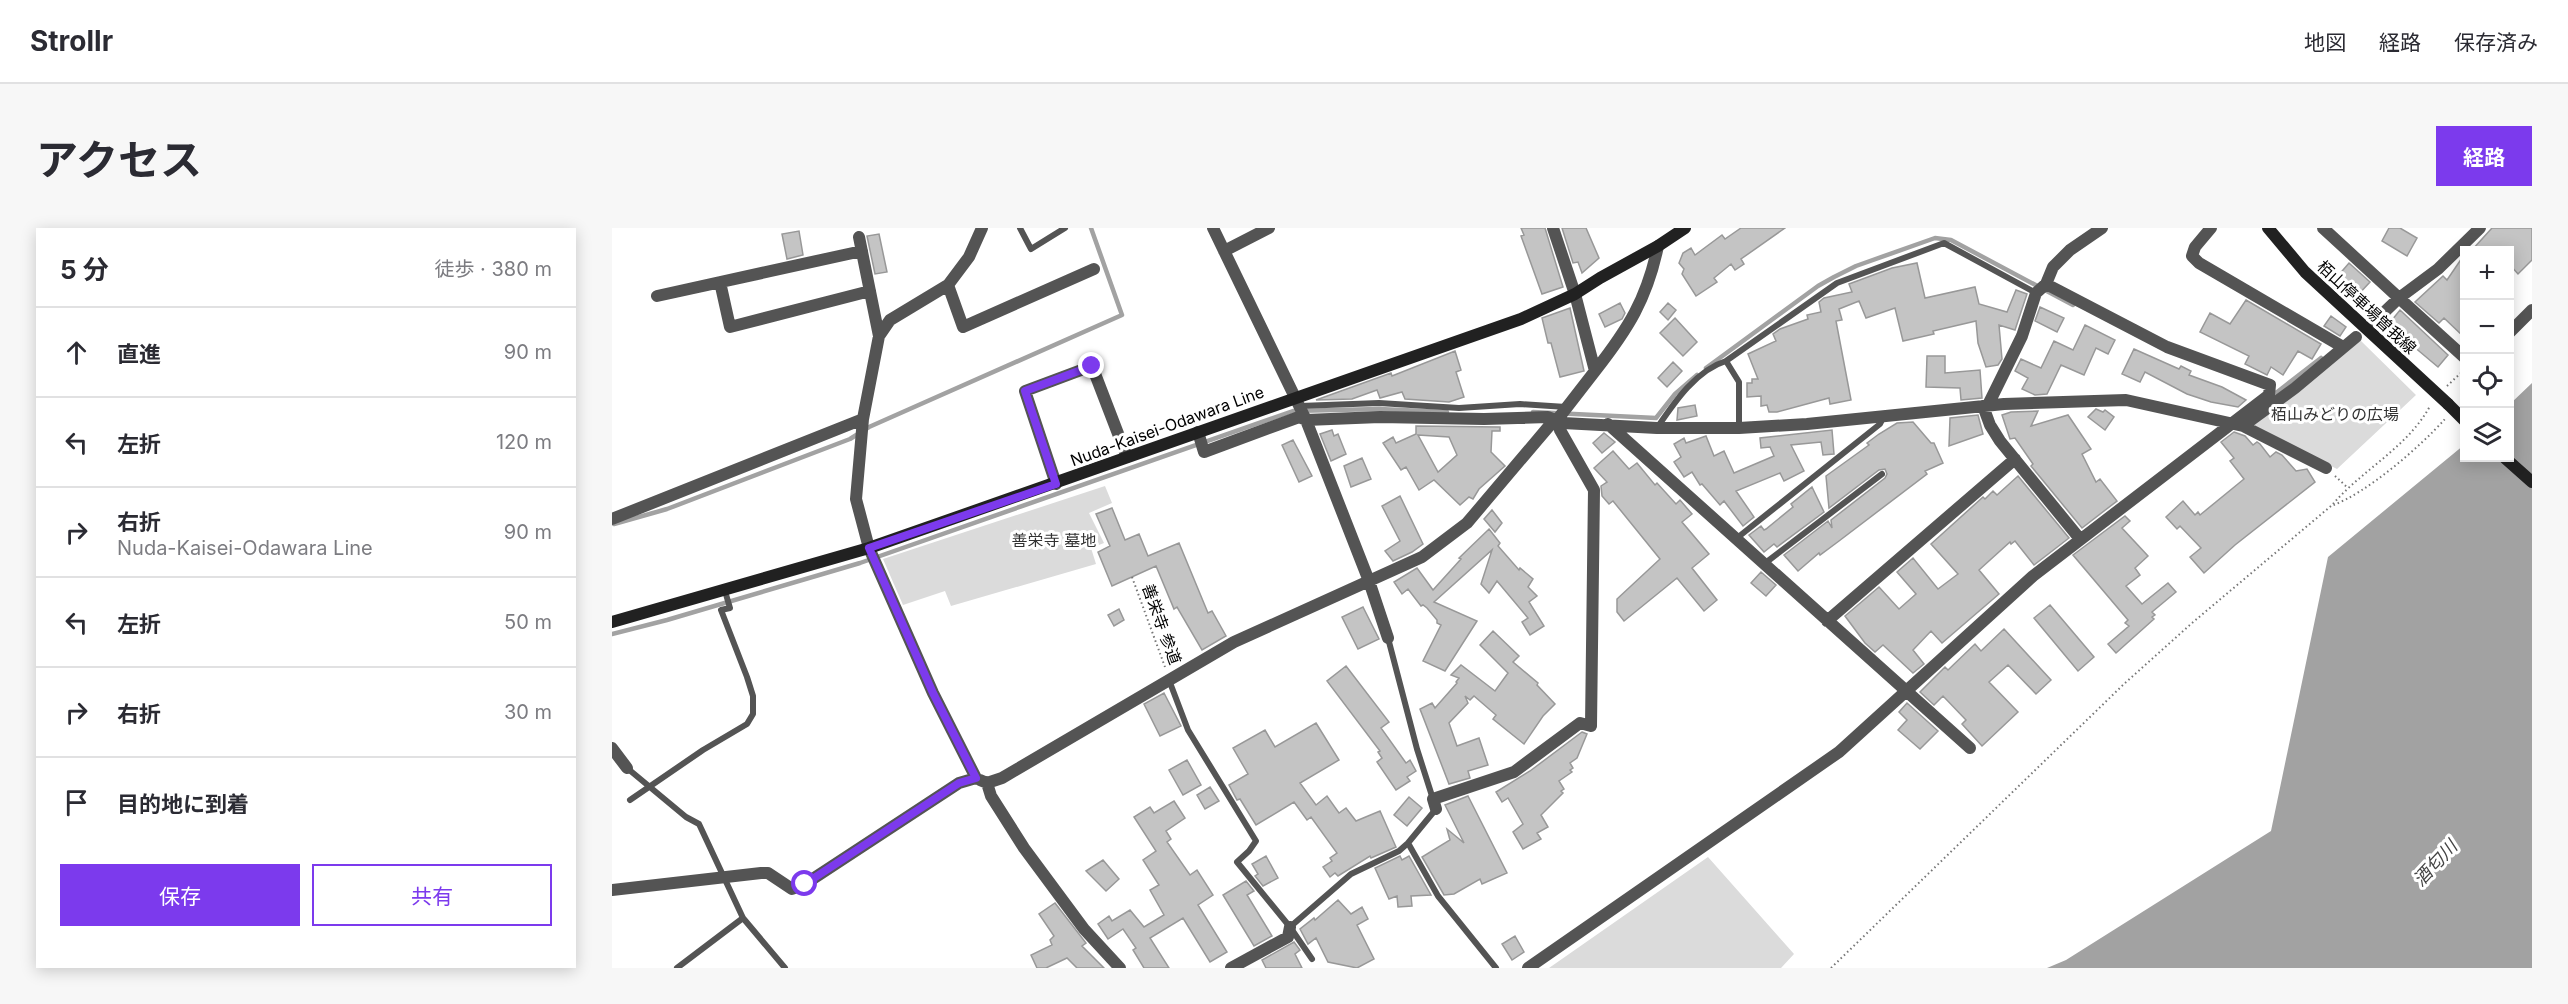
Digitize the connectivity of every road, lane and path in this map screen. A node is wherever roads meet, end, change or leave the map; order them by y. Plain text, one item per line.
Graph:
1 (982, 228) edge
2 (1020, 228) edge
3 (1065, 228) edge
4 (1213, 228) edge
5 (1269, 228) edge
6 (1553, 228) edge
7 (2102, 228) edge
8 (2211, 228) edge
9 (2268, 228) edge
10 (2323, 228) edge
11 (2480, 228) edge
12 (1681, 229) edge
13 (859, 237) dead end
14 (1658, 246) junction
15 (862, 250) junction
16 (1224, 250) junction
17 (1094, 269) dead end
18 (720, 282) junction
19 (2046, 284) junction
20 (948, 285) junction
21 (870, 291) junction
22 (2036, 293) junction
23 (1575, 294) junction
24 (657, 296) dead end
25 (2399, 298) junction
26 (2532, 310) edge
27 (2375, 321) dead end
28 (2514, 328) edge
29 (879, 336) junction
30 (2356, 337) dead end
31 (2343, 347) junction
32 (2461, 354) edge
33 (1726, 361) junction
34 (1595, 371) junction
35 (2460, 374) edge
36 (2437, 395) junction
37 (2272, 398) junction
38 (1986, 405) junction
39 (1566, 408) junction
40 (2449, 409) junction
41 (1301, 410) junction
42 (1885, 415) junction
43 (2460, 417) edge
44 (862, 419) junction
45 (1558, 420) junction
46 (1608, 424) junction
47 (2237, 424) junction
48 (1657, 428) junction
49 (1739, 428) junction
50 (1198, 432) junction
51 (1127, 457) junction
52 (2015, 459) junction
53 (2510, 462) edge
54 (2326, 468) joint
55 (1882, 474) dead end
56 (2532, 482) edge
57 (1056, 484) junction
58 (2348, 488) junction
59 (2331, 506) junction
60 (612, 519) edge
61 (1737, 538) junction
62 (2080, 539) junction
63 (869, 548) junction
64 (1764, 564) junction
65 (1132, 577) dead end
66 (1369, 581) junction
67 (725, 591) junction
68 (1827, 621) junction
69 (612, 622) edge
70 (1388, 638) joint
71 (1169, 680) junction
72 (1906, 690) junction
73 (612, 748) edge
74 (1970, 748) dead end
75 (627, 768) joint
76 (982, 781) junction
77 (649, 786) junction
78 (630, 800) dead end
79 (1434, 804) junction
80 (1408, 843) junction
81 (725, 878) junction
82 (612, 890) edge
83 (743, 918) junction
84 (1290, 927) junction
85 (1312, 959) dead end
86 (677, 968) edge
87 (785, 968) edge
88 (1120, 968) edge
89 (1231, 968) edge
90 (1496, 968) edge
91 (1528, 968) edge
92 (1831, 968) edge

1 - 20 street
2 - 3 lane
4 - 16 street
5 - 16 street
6 - 23 street
7 - 19 street
8 - 31 street
9 - 36 main road, 栢山停車場曽我線
10 - 25 street
11 - 25 street
12 - 14 main road, Nuda-Kaisei-Odawara Line
13 - 15 street
14 - 23 main road, Nuda-Kaisei-Odawara Line
14 - 34 street
15 - 18 street
15 - 21 street
16 - 41 street
17 - 20 street
18 - 21 street
18 - 24 street
19 - 22 street
19 - 37 street
20 - 29 street
21 - 29 street
22 - 33 lane
22 - 38 street
23 - 34 street
23 - 41 main road, Nuda-Kaisei-Odawara Line
25 - 27 street
25 - 32 street
26 - 28 street
29 - 44 street
30 - 31 street
31 - 37 street
33 - 48 lane
33 - 49 lane
34 - 39 street
35 - 36 path
36 - 40 main road, 栢山停車場曽我線
36 - 58 path
37 - 47 street
38 - 42 street
38 - 47 street
38 - 52 street
39 - 41 lane
39 - 45 street
40 - 43 main road, 栢山停車場曽我線, bridge
40 - 59 path
41 - 45 street
41 - 50 main road, Nuda-Kaisei-Odawara Line
41 - 50 street
41 - 66 street
42 - 49 street
42 - 61 lane
44 - 60 street
44 - 63 street
45 - 46 street
45 - 66 street
45 - 79 street
46 - 48 street
46 - 61 street
47 - 54 street
47 - 62 street
48 - 49 street
50 - 51 main road, Nuda-Kaisei-Odawara Line
51 - 57 main road, Nuda-Kaisei-Odawara Line
51 - 57 street
52 - 62 street
52 - 68 street
53 - 56 main road
54 - 58 path
55 - 64 lane
57 - 63 main road, Nuda-Kaisei-Odawara Line
58 - 59 path
59 - 92 path
61 - 64 street
62 - 72 street
63 - 67 main road, Nuda-Kaisei-Odawara Line
63 - 76 street
64 - 68 street
65 - 71 path, 善栄寺 参道
66 - 70 street
66 - 71 street
67 - 69 main road, Nuda-Kaisei-Odawara Line
67 - 77 lane
68 - 72 street
70 - 79 lane
71 - 76 street
71 - 84 lane
72 - 74 street
72 - 91 street
73 - 75 street
75 - 77 lane
76 - 81 street
76 - 88 street
77 - 78 lane
77 - 81 lane
79 - 80 lane
80 - 84 lane
80 - 90 lane
81 - 82 street
81 - 83 lane
83 - 86 lane
83 - 87 lane
84 - 85 lane
84 - 89 street

